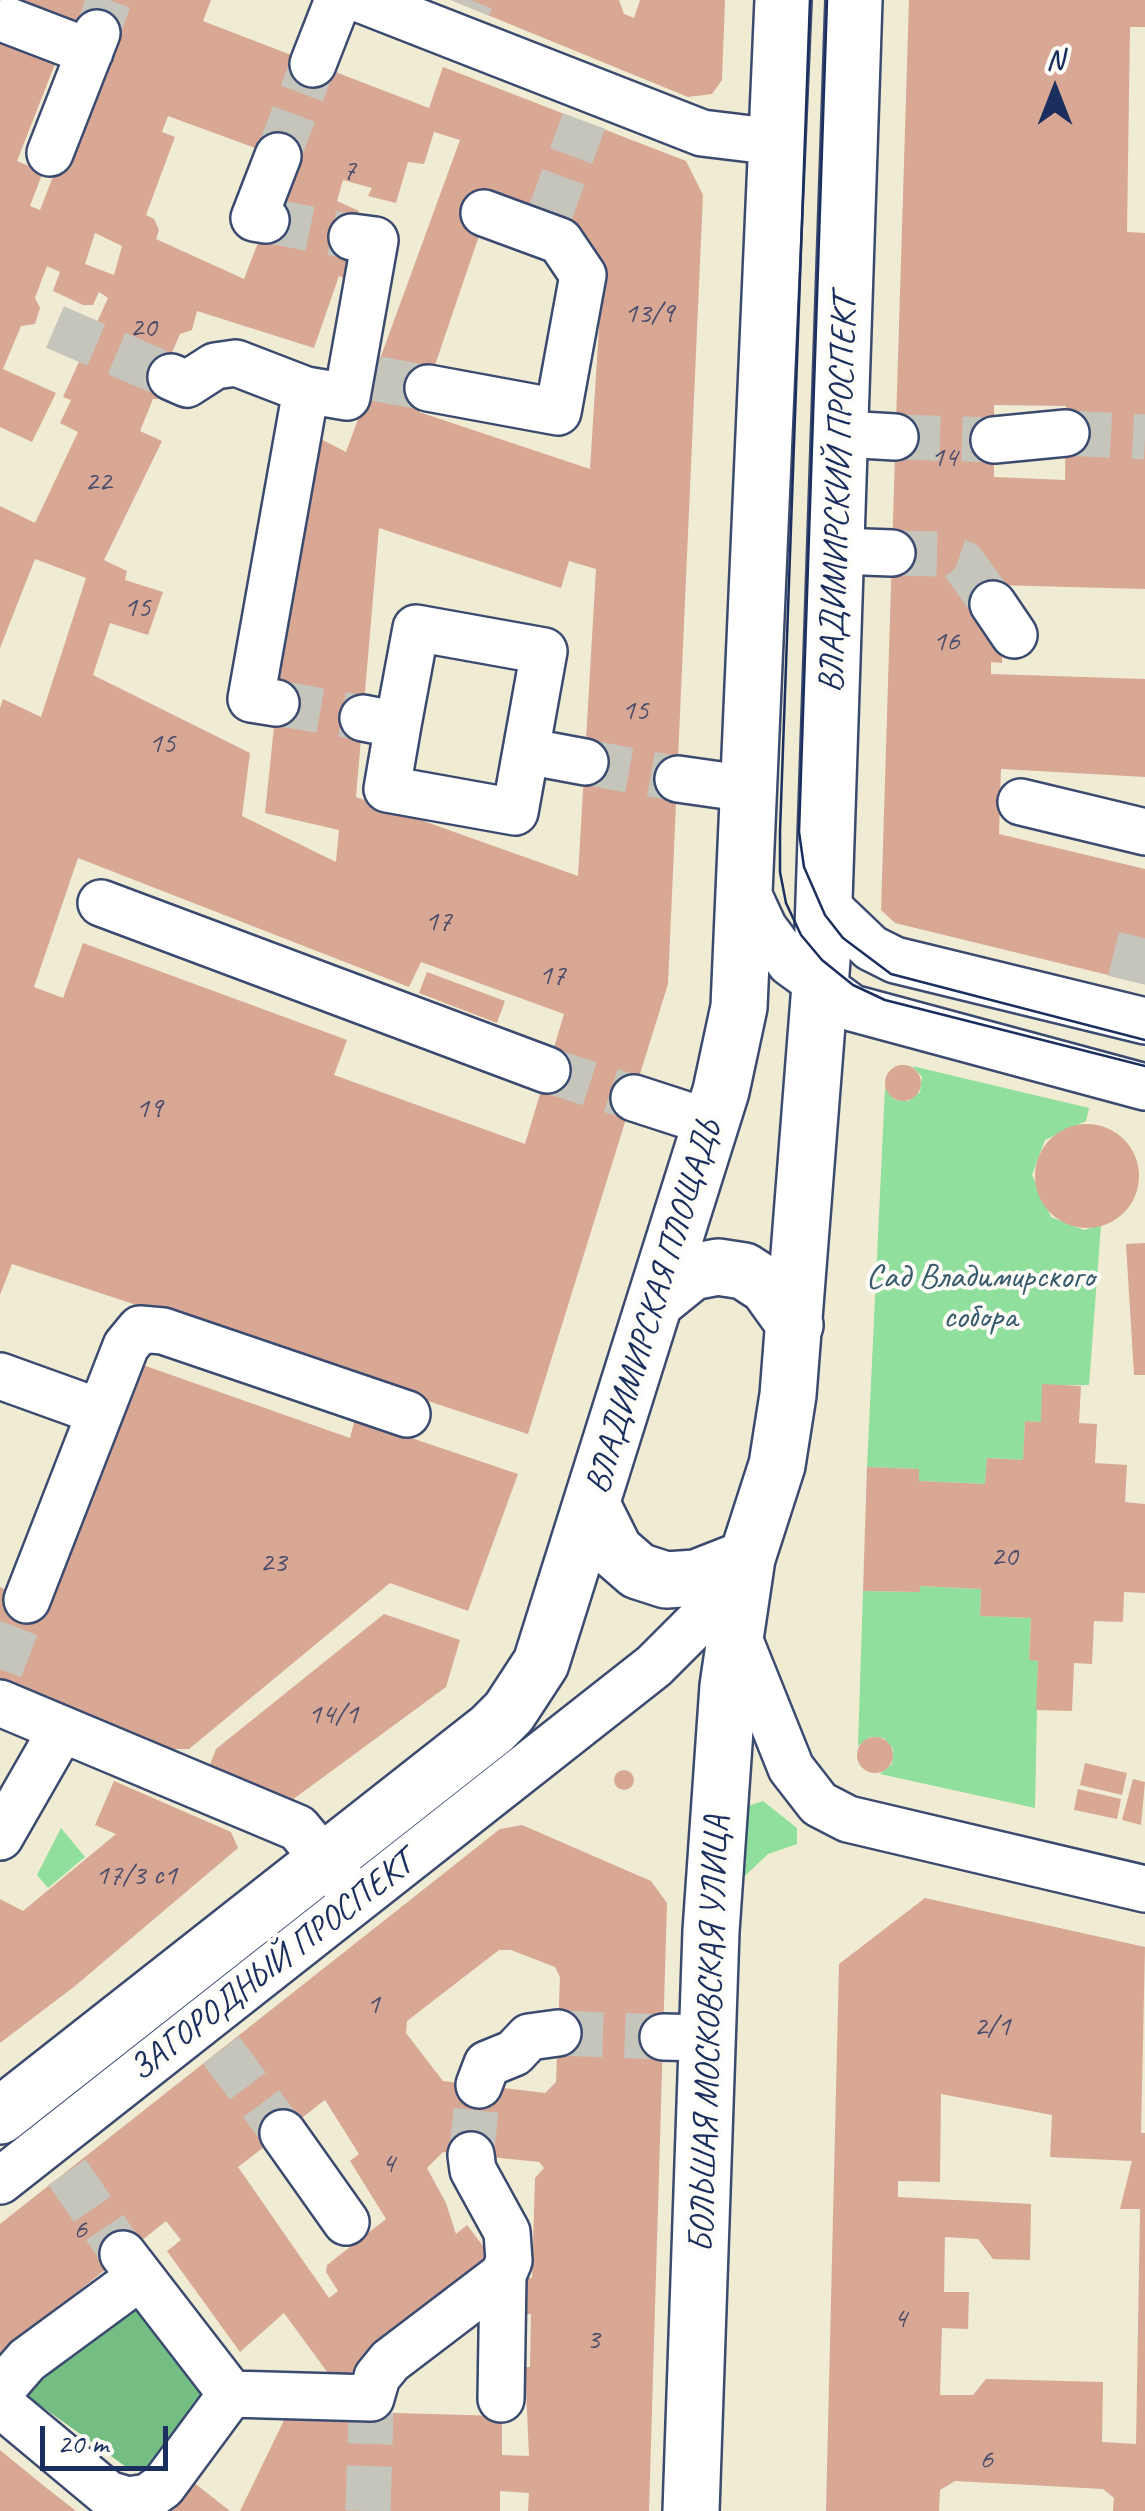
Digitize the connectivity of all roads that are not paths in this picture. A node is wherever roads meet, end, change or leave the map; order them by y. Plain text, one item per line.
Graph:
1 (784, 0) edge
2 (854, 0) edge
3 (360, 1) edge
4 (9, 21) dead end
5 (313, 64) tunnel mouth
6 (776, 142) junction
7 (50, 153) dead end
8 (278, 156) tunnel mouth
9 (484, 213) dead end
10 (266, 220) dead end
11 (352, 236) tunnel mouth
12 (172, 377) tunnel mouth
13 (428, 388) tunnel mouth
14 (306, 390) junction
15 (1066, 434) tunnel mouth
16 (994, 440) tunnel mouth
17 (837, 551) junction
18 (892, 553) tunnel mouth
19 (276, 703) tunnel mouth
20 (526, 751) junction
21 (585, 762) tunnel mouth
22 (678, 779) tunnel mouth
23 (748, 789) junction
24 (1021, 802) dead end
25 (1145, 832) edge
26 (745, 887) junction
27 (101, 903) dead end
28 (825, 904) junction
29 (820, 988) junction
30 (1132, 1006) edge
31 (547, 1070) tunnel mouth
32 (1145, 1087) edge
33 (634, 1098) tunnel mouth
34 (710, 1124) junction
35 (656, 1302) junction
36 (795, 1324) junction
37 (0, 1376) edge
38 (100, 1412) junction
39 (407, 1414) dead end
40 (593, 1508) junction
41 (746, 1558) junction
42 (27, 1600) tunnel mouth
43 (736, 1631) junction
44 (0, 1704) edge
45 (509, 1712) joint
46 (62, 1729) junction
47 (0, 1837) edge
48 (341, 1880) junction
49 (1145, 1888) edge
50 (558, 2034) tunnel mouth
51 (478, 2085) tunnel mouth
52 (283, 2132) tunnel mouth
53 (33, 2133) edge
54 (471, 2155) tunnel mouth
55 (0, 2181) edge
56 (346, 2222) dead end
57 (503, 2275) junction
58 (0, 2391) edge
59 (231, 2394) junction
60 (501, 2399) dead end
61 (0, 2404) edge
62 (691, 2511) edge

1 - 6 main road
2 - 17 main road, ВЛАДИМИРСКИЙ ПРОСПЕКТ
3 - 5 street
3 - 6 street
4 - 7 street
6 - 23 main road
8 - 10 street
9 - 13 street
11 - 14 street
12 - 14 street
14 - 19 street
15 - 16 street
17 - 18 street
17 - 28 main road, ВЛАДИМИРСКИЙ ПРОСПЕКТ
20 - 20 street
20 - 21 street
22 - 23 street
23 - 26 main road
24 - 25 street
26 - 29 street
26 - 34 main road, ВЛАДИМИРСКАЯ ПЛОЩАДЬ
27 - 31 street
28 - 29 main road, ВЛАДИМИРСКИЙ ПРОСПЕКТ
28 - 30 street
29 - 32 street
29 - 36 main road
33 - 34 street
34 - 35 main road, ВЛАДИМИРСКАЯ ПЛОЩАДЬ
35 - 36 main road
35 - 40 main road, ВЛАДИМИРСКАЯ ПЛОЩАДЬ
36 - 41 main road
37 - 38 street
38 - 39 street
38 - 42 street
40 - 41 main road
40 - 45 main road, ВЛАДИМИРСКАЯ ПЛОЩАДЬ
41 - 43 main road, БОЛЬШАЯ МОСКОВСКАЯ УЛИЦА
41 - 48 street, ЗАГОРОДНЫЙ ПРОСПЕКТ
43 - 49 street
43 - 62 main road, БОЛЬШАЯ МОСКОВСКАЯ УЛИЦА
44 - 46 street
45 - 48 main road, ЗАГОРОДНЫЙ ПРОСПЕКТ
46 - 47 street
46 - 48 street
48 - 53 main road, ЗАГОРОДНЫЙ ПРОСПЕКТ
50 - 51 street
52 - 56 street
53 - 55 street, ЗАГОРОДНЫЙ ПРОСПЕКТ
54 - 57 street
57 - 59 street
57 - 60 street
58 - 59 street
59 - 61 street

